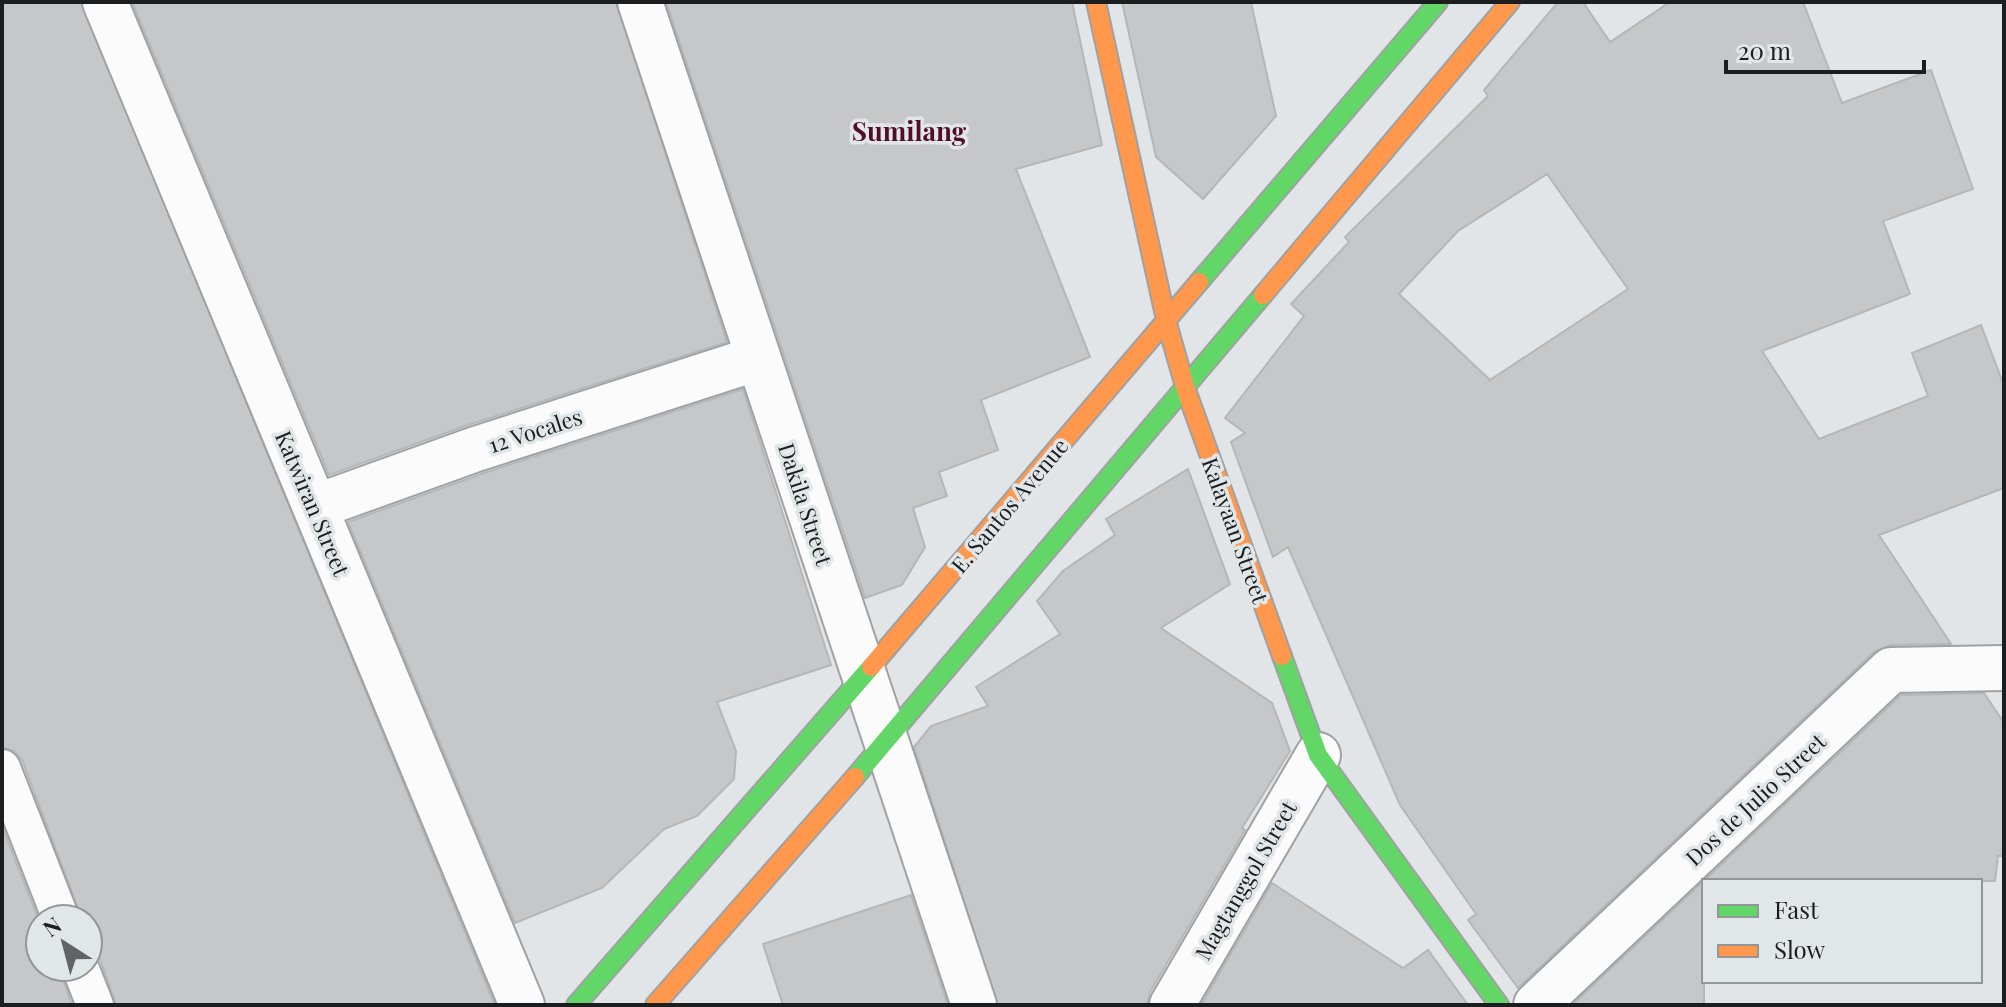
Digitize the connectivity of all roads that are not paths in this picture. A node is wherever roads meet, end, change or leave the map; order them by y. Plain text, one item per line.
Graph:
1 (105, 2) edge
2 (640, 2) edge
3 (1096, 2) edge
4 (1438, 2) edge
5 (1510, 2) edge
6 (1166, 320) junction
7 (758, 358) junction
8 (1186, 390) junction
9 (315, 507) junction
10 (2004, 668) edge
11 (864, 675) junction
12 (886, 741) junction
13 (1318, 755) junction
14 (2, 768) edge
15 (55, 903) edge
16 (86, 983) edge
17 (95, 1005) edge
18 (522, 1005) edge
19 (576, 1005) edge
20 (655, 1005) edge
21 (974, 1005) edge
22 (1172, 1005) edge
23 (1499, 1005) edge
24 (1536, 1005) edge

1 - 9 street, Katwiran Street
2 - 7 street, Dakila Street
3 - 6 street, Kalayaan Street
4 - 6 street, E. Santos Avenue
5 - 8 street
6 - 8 street, Kalayaan Street
6 - 11 street, E. Santos Avenue
7 - 9 street, 12 Vocales
7 - 11 street, Dakila Street
8 - 12 street
8 - 13 street, Kalayaan Street
9 - 18 street, Katwiran Street
10 - 24 street, Dos de Julio Street
11 - 12 street, Dakila Street
11 - 19 street, E. Santos Avenue
12 - 20 street
12 - 21 street, Dakila Street
13 - 22 street, Magtanggol Street
13 - 23 street, Kalayaan Street
14 - 15 lane
16 - 17 lane

